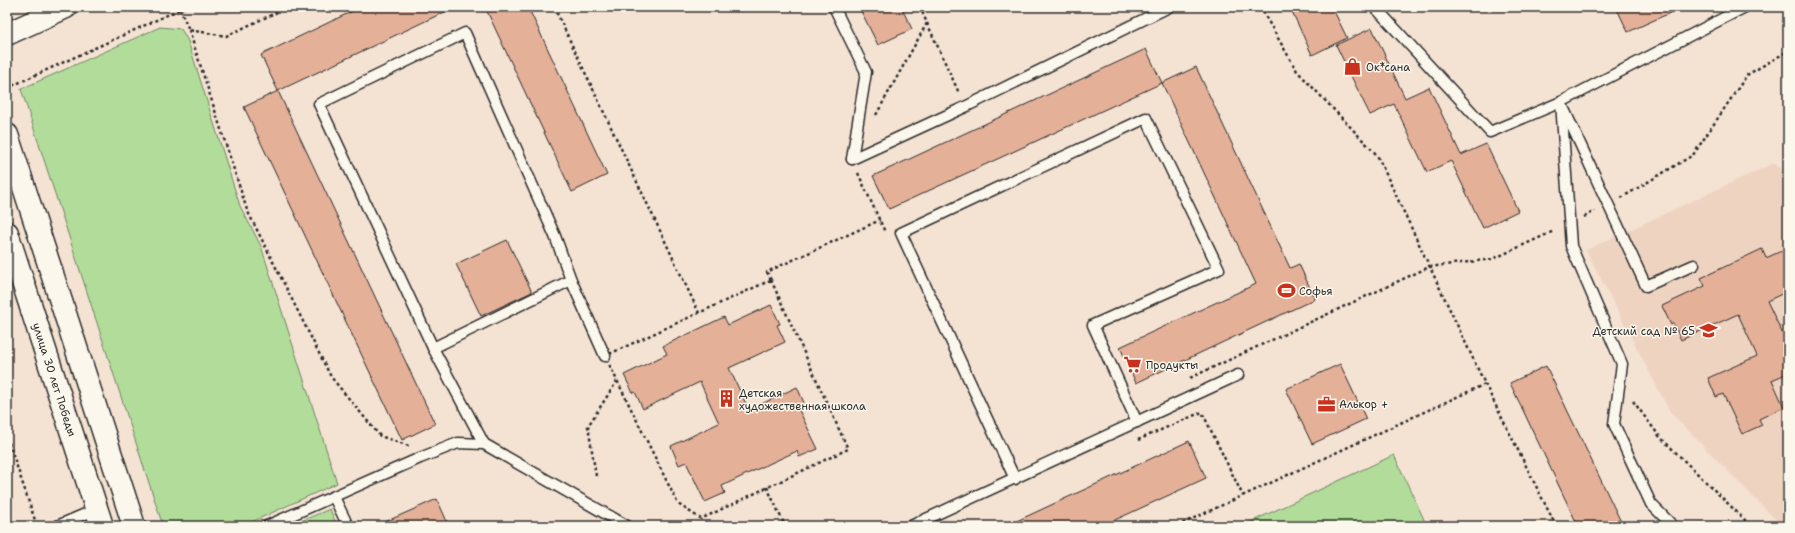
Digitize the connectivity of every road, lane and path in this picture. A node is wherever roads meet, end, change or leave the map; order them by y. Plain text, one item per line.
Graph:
1 (66, 7) edge
2 (185, 7) edge
3 (288, 7) edge
4 (554, 7) edge
5 (834, 7) edge
6 (1169, 7) edge
7 (1260, 7) edge
8 (1375, 7) edge
9 (1745, 7) edge
10 (180, 9) junction
11 (927, 23) dead end
12 (189, 30) junction
13 (7, 34) edge
14 (1788, 51) edge
15 (7, 88) edge
16 (1561, 102) junction
17 (965, 107) junction
18 (7, 135) edge
19 (1609, 205) junction
20 (880, 220) dead end
21 (1570, 224) junction
22 (7, 233) edge
23 (12, 265) edge
24 (1694, 265) dead end
25 (1430, 267) junction
26 (571, 280) junction
27 (770, 280) junction
28 (699, 313) junction
29 (433, 348) junction
30 (605, 356) junction
31 (1238, 375) dead end
32 (1188, 379) dead end
33 (617, 381) junction
34 (1620, 383) junction
35 (1485, 384) junction
36 (1137, 422) junction
37 (7, 437) edge
38 (1137, 441) dead end
39 (484, 444) junction
40 (431, 454) junction
41 (596, 476) dead end
42 (1015, 479) junction
43 (767, 487) junction
44 (1243, 496) junction
45 (334, 497) junction
46 (99, 518) edge
47 (37, 526) edge
48 (57, 526) edge
49 (134, 526) edge
50 (267, 526) edge
51 (348, 526) edge
52 (627, 526) edge
53 (785, 526) edge
54 (911, 526) edge
55 (1178, 526) edge
56 (1556, 526) edge
57 (1673, 526) edge
58 (1751, 526) edge

1 - 13 main road
2 - 10 path
3 - 12 path
4 - 28 path
5 - 17 lane
6 - 17 lane
7 - 25 path
8 - 16 lane
9 - 16 lane
10 - 12 path
10 - 15 path
11 - 17 path
12 - 40 path
14 - 19 path
16 - 19 lane
16 - 21 lane
18 - 49 main road
19 - 21 path
19 - 24 lane
20 - 27 path
21 - 25 path
21 - 34 lane
22 - 23 main road, улица 30 лет Победы
23 - 46 main road, улица 30 лет Победы
25 - 32 path
25 - 35 path
26 - 29 lane
26 - 29 lane
26 - 30 lane
27 - 28 path
27 - 43 path
28 - 30 path
29 - 39 lane
30 - 33 path
31 - 36 lane
33 - 41 path
33 - 43 path
34 - 57 lane
34 - 58 path
35 - 44 path
35 - 56 path
36 - 42 lane
36 - 42 lane
37 - 47 path
38 - 44 path
39 - 40 lane
39 - 52 lane
40 - 45 lane
42 - 54 lane
43 - 53 path
44 - 55 path
45 - 50 lane
45 - 51 lane
46 - 48 lane

